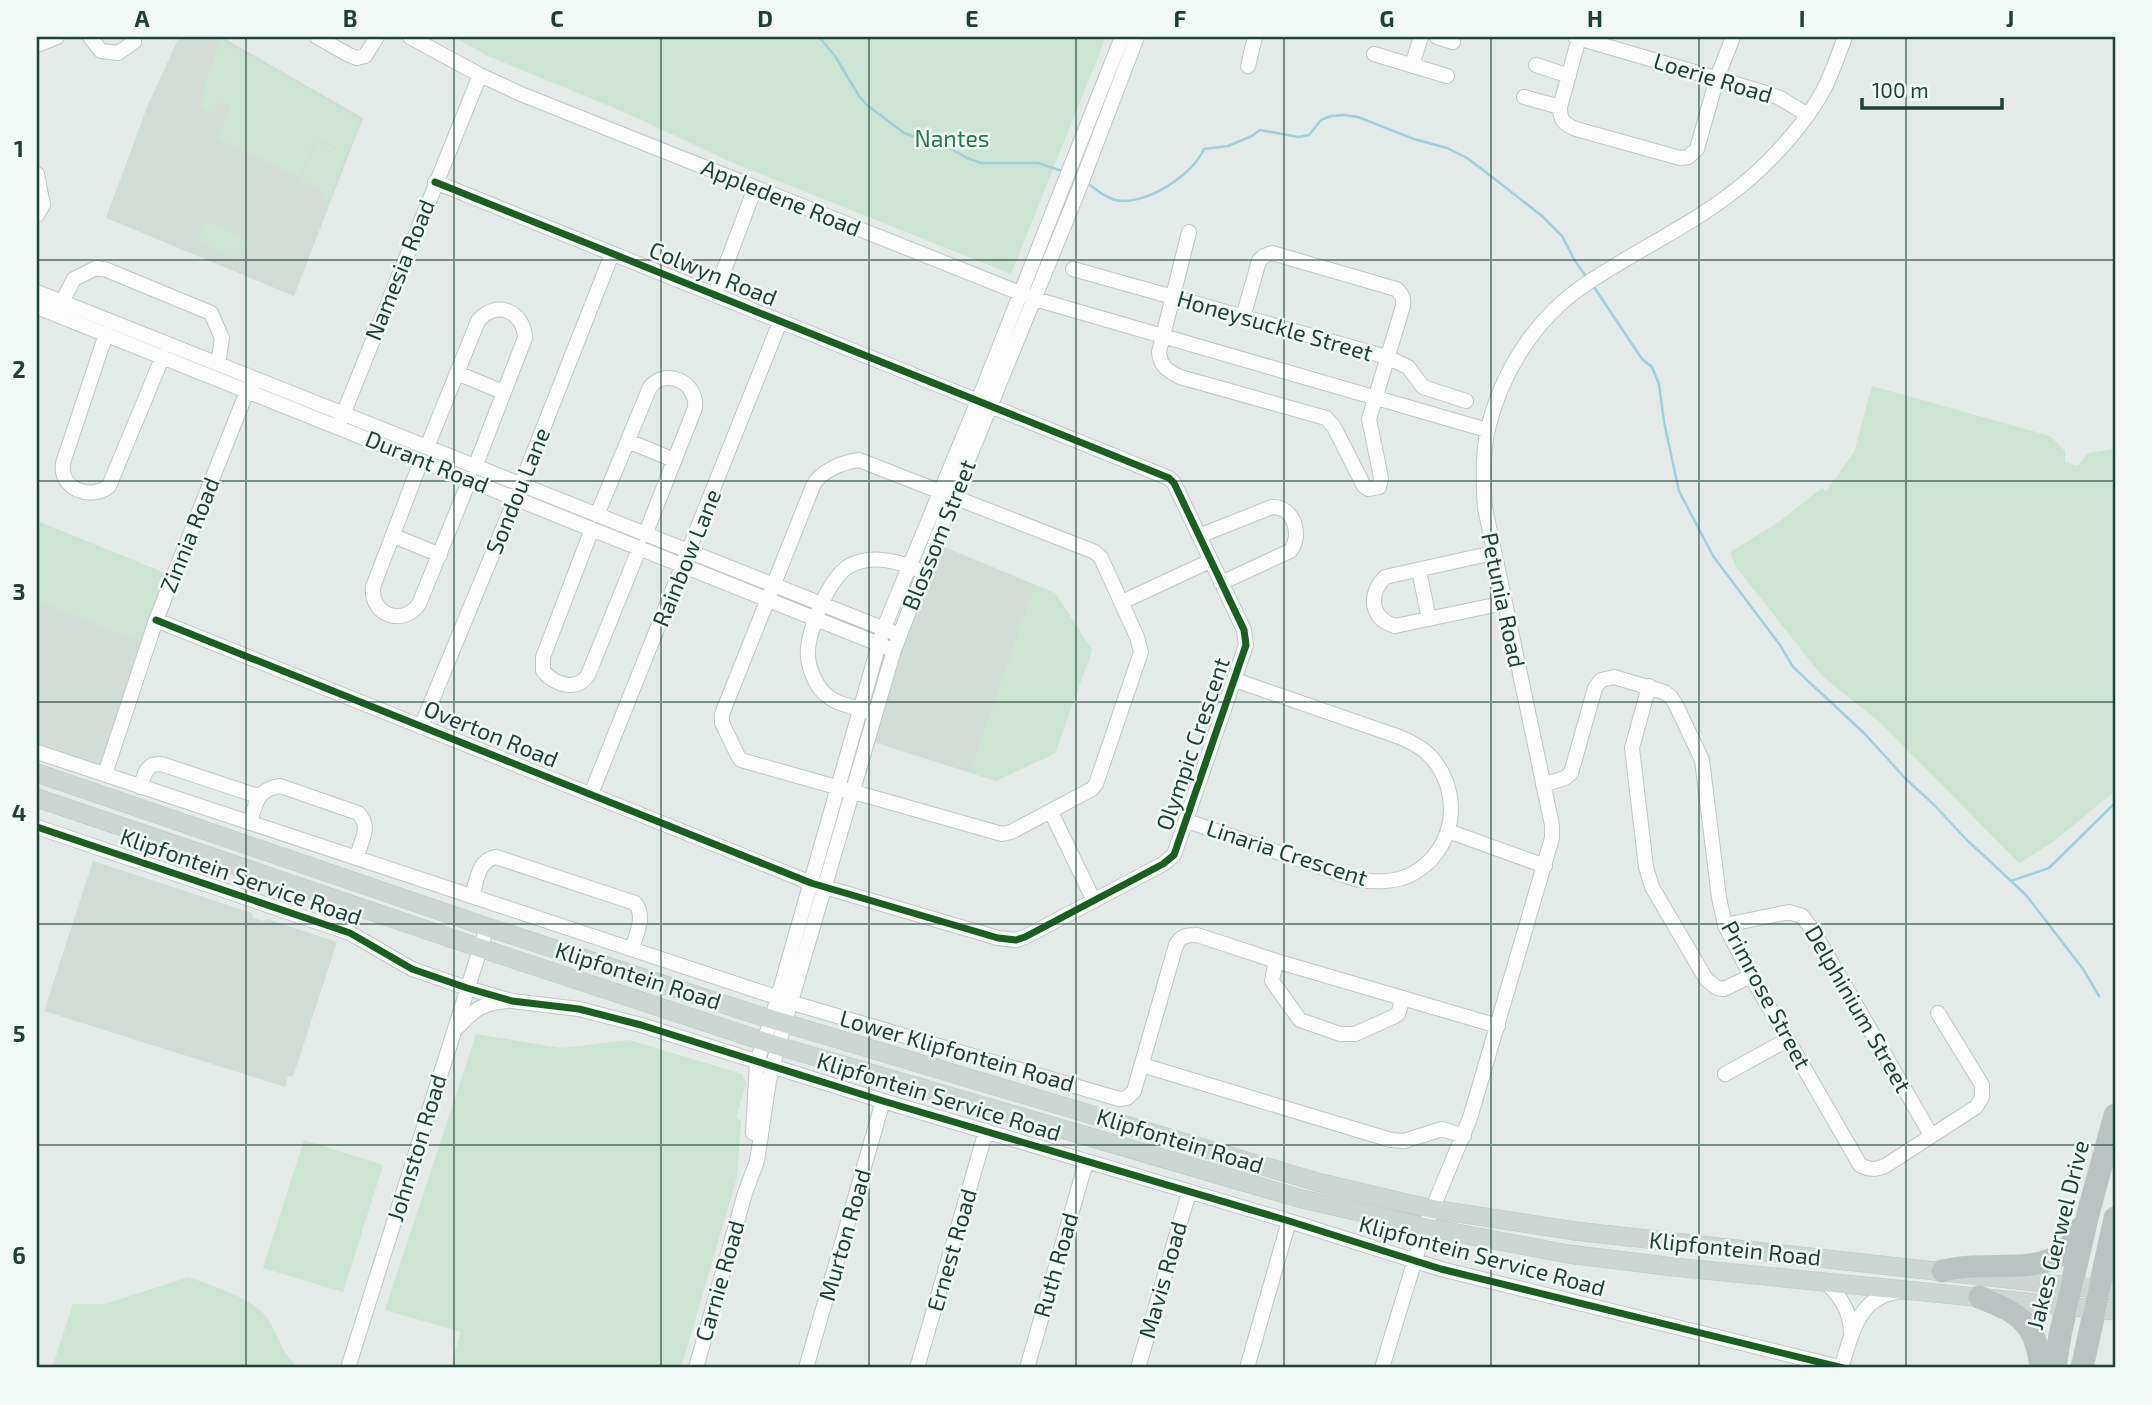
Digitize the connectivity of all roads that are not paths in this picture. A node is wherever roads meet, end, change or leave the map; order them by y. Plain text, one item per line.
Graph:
1 (57, 37) edge
2 (90, 37) edge
3 (134, 37) edge
4 (317, 37) edge
5 (377, 37) edge
6 (410, 37) edge
7 (1122, 37) edge
8 (1137, 37) edge
9 (1255, 37) edge
10 (1421, 37) edge
11 (1437, 37) edge
12 (1577, 37) edge
13 (1732, 37) edge
14 (1845, 37) edge
15 (1453, 41) dead end
16 (37, 46) edge
17 (1374, 54) dead end
18 (1412, 65) junction
19 (1536, 65) dead end
20 (1248, 66) dead end
21 (480, 75) junction
22 (1447, 76) dead end
23 (1569, 76) junction
24 (1717, 78) junction
25 (1524, 97) dead end
26 (1096, 102) junction
27 (1560, 107) junction
28 (1111, 108) junction
29 (1808, 115) junction
30 (37, 174) edge
31 (435, 182) junction
32 (755, 188) junction
33 (37, 215) edge
34 (1189, 232) dead end
35 (612, 254) junction
36 (1073, 269) dead end
37 (37, 292) edge
38 (1020, 293) junction
39 (715, 294) junction
40 (1172, 296) junction
41 (1035, 299) junction
42 (62, 302) junction
43 (37, 307) edge
44 (1243, 317) junction
45 (780, 322) junction
46 (106, 334) junction
47 (1162, 335) junction
48 (137, 339) junction
49 (163, 356) junction
50 (1387, 357) junction
51 (218, 364) junction
52 (457, 373) junction
53 (251, 385) junction
54 (503, 392) junction
55 (1376, 397) junction
56 (1466, 401) dead end
57 (984, 403) junction
58 (341, 420) junction
59 (1487, 430) junction
60 (628, 441) junction
61 (424, 454) junction
62 (674, 460) junction
63 (472, 473) junction
64 (519, 491) junction
65 (946, 494) junction
66 (595, 522) junction
67 (394, 536) junction
68 (1199, 536) junction
69 (643, 541) junction
70 (1493, 553) junction
71 (440, 555) junction
72 (687, 559) junction
73 (1210, 561) junction
74 (908, 566) junction
75 (1419, 570) junction
76 (924, 572) junction
77 (1221, 583) junction
78 (771, 593) junction
79 (1122, 602) junction
80 (1504, 603) junction
81 (820, 611) junction
82 (1429, 619) junction
83 (156, 621) junction
84 (900, 635) junction
85 (881, 637) junction
86 (894, 650) junction
87 (1236, 680) junction
88 (1649, 686) junction
89 (860, 709) junction
90 (875, 713) junction
91 (421, 727) junction
92 (37, 752) edge
93 (37, 773) edge
94 (104, 774) junction
95 (1543, 785) junction
96 (140, 787) junction
97 (846, 790) junction
98 (591, 794) junction
99 (258, 796) junction
100 (37, 798) edge
101 (1051, 812) junction
102 (1187, 821) junction
103 (250, 823) junction
104 (37, 827) edge
105 (1448, 831) junction
106 (356, 858) junction
107 (1545, 866) junction
108 (811, 883) junction
109 (826, 887) junction
110 (472, 896) junction
111 (1094, 901) junction
112 (1725, 925) junction
113 (487, 927) junction
114 (480, 948) junction
115 (632, 949) junction
116 (1276, 961) junction
117 (1751, 976) junction
118 (467, 988) junction
119 (777, 996) junction
120 (1403, 998) junction
121 (512, 1001) junction
122 (792, 1001) junction
123 (1938, 1013) dead end
124 (778, 1022) junction
125 (1498, 1026) junction
126 (452, 1033) junction
127 (1787, 1040) junction
128 (771, 1043) junction
129 (757, 1062) junction
130 (1142, 1065) junction
131 (773, 1066) junction
132 (1725, 1074) dead end
133 (883, 1101) junction
134 (2115, 1115) edge
135 (986, 1131) junction
136 (1931, 1135) junction
137 (1464, 1136) junction
138 (1086, 1162) junction
139 (1189, 1192) junction
140 (745, 1193) junction
141 (1432, 1209) junction
142 (2088, 1214) junction
143 (2115, 1217) edge
144 (1290, 1221) junction
145 (1425, 1227) junction
146 (1415, 1260) junction
147 (1941, 1271) junction
148 (1826, 1282) junction
149 (2071, 1286) junction
150 (1909, 1290) junction
151 (1979, 1297) junction
152 (2106, 1300) edge
153 (2067, 1307) junction
154 (1851, 1337) junction
155 (348, 1368) edge
156 (696, 1368) edge
157 (806, 1368) edge
158 (918, 1368) edge
159 (1027, 1368) edge
160 (1138, 1368) edge
161 (1247, 1368) edge
162 (1382, 1368) edge
163 (1842, 1368) edge
164 (2041, 1368) edge
165 (2055, 1368) edge
166 (2082, 1368) edge

1 - 16 street
2 - 3 street
4 - 5 street
6 - 21 street, Appledene Road
7 - 26 street, Blossom Street
8 - 28 street, Blossom Street
9 - 20 street
10 - 18 street
11 - 15 street
12 - 23 street
12 - 24 street, Loerie Road
13 - 24 street
14 - 29 street, Petunia Road
17 - 18 street
18 - 22 street
19 - 23 street
21 - 31 street, Namesia Road
21 - 32 street, Appledene Road
23 - 27 street
24 - 27 street
24 - 29 street, Loerie Road
25 - 27 street
26 - 28 street
26 - 38 street, Blossom Street
28 - 41 street, Blossom Street
29 - 59 street, Petunia Road
30 - 33 street
31 - 35 street, Colwyn Road
31 - 58 street, Namesia Road
32 - 38 street, Appledene Road
32 - 39 street
34 - 40 street
35 - 39 street, Colwyn Road
35 - 64 street, Sondou Lane
36 - 40 street, Honeysuckle Street
37 - 42 street, Durant Road
38 - 41 street, Appledene Road
38 - 57 street, Blossom Street
39 - 45 street, Colwyn Road
40 - 44 street, Honeysuckle Street
40 - 47 street
41 - 47 street, Appledene Road
41 - 57 street, Blossom Street
42 - 48 street, Durant Road
42 - 51 street
43 - 46 street, Durant Road
44 - 50 street, Honeysuckle Street
44 - 50 street
45 - 57 street, Colwyn Road
45 - 72 street, Rainbow Lane
46 - 48 street, Durant Road
46 - 49 street
47 - 55 street, Appledene Road
47 - 55 street
48 - 49 street, Durant Road
48 - 51 street, Durant Road
49 - 53 street, Durant Road
50 - 55 street
50 - 56 street, Honeysuckle Street
51 - 53 street, Durant Road
52 - 54 street
52 - 54 street
52 - 61 street
53 - 58 street, Durant Road
53 - 83 street, Zinnia Road
54 - 63 street
55 - 59 street, Appledene Road
57 - 65 street, Blossom Street
57 - 68 street, Olympic Crescent
58 - 61 street, Durant Road
59 - 70 street, Petunia Road
60 - 62 street
60 - 62 street
60 - 66 street
61 - 63 street, Durant Road
61 - 67 street
62 - 69 street
63 - 64 street, Durant Road
63 - 71 street
64 - 66 street, Durant Road
64 - 91 street, Sondou Lane
65 - 74 street, Blossom Street
65 - 76 street, Blossom Street
65 - 78 street
65 - 79 street
66 - 69 street, Durant Road
66 - 69 street
67 - 71 street
67 - 71 street
68 - 73 street, Olympic Crescent
68 - 77 street
69 - 72 street, Durant Road
70 - 75 street
70 - 80 street, Petunia Road
72 - 78 street, Durant Road
72 - 98 street, Rainbow Lane
73 - 77 street, Olympic Crescent
73 - 79 street
74 - 76 street
74 - 81 street
74 - 85 street, Blossom Street
75 - 82 street
75 - 82 street
76 - 84 street, Blossom Street
77 - 87 street, Olympic Crescent
78 - 81 street, Durant Road
78 - 97 street
79 - 101 street
80 - 82 street
80 - 95 street, Petunia Road
81 - 85 street, Durant Road
81 - 89 street
83 - 91 street, Overton Road
83 - 94 street, Zinnia Road
84 - 85 street, Durant Road
84 - 86 street, Blossom Street
85 - 86 street, Durant Road
85 - 89 street, Blossom Street
86 - 90 street, Blossom Street
87 - 102 street, Olympic Crescent
87 - 105 street, Linaria Crescent
88 - 95 street, Primrose Street
88 - 112 street, Primrose Street
88 - 117 street
89 - 90 street
89 - 97 street, Blossom Street
90 - 97 street, Blossom Street
91 - 98 street, Overton Road
92 - 94 street, Lower Klipfontein Road
93 - 113 main road, Klipfontein Road
94 - 96 street, Lower Klipfontein Road
95 - 107 street, Petunia Road
96 - 99 street
96 - 103 street, Lower Klipfontein Road
97 - 101 street
97 - 108 street, Blossom Street
97 - 109 street, Blossom Street
98 - 108 street, Overton Road
99 - 103 street
99 - 106 street
100 - 114 main road, Klipfontein Road
101 - 111 street
102 - 105 street, Linaria Crescent
102 - 111 street, Olympic Crescent
103 - 106 street, Lower Klipfontein Road
104 - 118 street, Klipfontein Service Road
105 - 107 street
106 - 110 street, Lower Klipfontein Road
107 - 125 street, Petunia Road
108 - 109 street, Olympic Crescent
108 - 119 street, Blossom Street
109 - 111 street, Olympic Crescent
109 - 122 street, Blossom Street
110 - 115 street, Lower Klipfontein Road
110 - 115 street
112 - 117 street, Primrose Street
112 - 136 street, Delphinium Street
113 - 114 street, Johnston Road
113 - 124 main road, Klipfontein Road
114 - 118 street, Johnston Road
114 - 128 main road, Klipfontein Road
115 - 119 street, Lower Klipfontein Road
116 - 120 street
116 - 120 street
116 - 130 street
117 - 127 street, Primrose Street
118 - 121 street, Klipfontein Service Road
118 - 126 street, Johnston Road
119 - 122 street, Lower Klipfontein Road
119 - 124 street, Blossom Street
120 - 125 street
121 - 126 street
121 - 129 street, Klipfontein Service Road
122 - 124 street, Blossom Street
122 - 130 street, Lower Klipfontein Road
123 - 136 street, Primrose Street
124 - 128 street, Blossom Street
124 - 141 main road, Klipfontein Road
125 - 137 street, Petunia Road
126 - 155 street, Johnston Road
127 - 132 street
127 - 136 street, Primrose Street
128 - 129 street, Carnie Road
128 - 131 street, Carnie Road
128 - 145 main road, Klipfontein Road
129 - 131 street, Klipfontein Service Road
129 - 140 street, Carnie Road
130 - 137 street
131 - 133 street, Klipfontein Service Road
131 - 140 street, Carnie Road
133 - 135 street, Klipfontein Service Road
133 - 157 street, Murton Road
134 - 142 highway, Jakes Gerwel Drive
135 - 138 street, Klipfontein Service Road
135 - 158 street, Ernest Road
137 - 141 street, Petunia Road
138 - 139 street, Klipfontein Service Road
138 - 159 street, Ruth Road
139 - 144 street, Klipfontein Service Road
139 - 160 street, Mavis Road
140 - 156 street, Carnie Road
141 - 145 street, Petunia Road
141 - 147 main road, Klipfontein Road
142 - 147 highway
142 - 149 highway, Jakes Gerwel Drive
143 - 152 highway
144 - 146 street, Klipfontein Service Road
144 - 161 street
145 - 146 street, Petunia Road
145 - 148 main road, Klipfontein Road
146 - 162 street, Petunia Road
146 - 163 street, Klipfontein Service Road
147 - 149 main road, Klipfontein Road
148 - 150 main road, Klipfontein Road
148 - 154 street
149 - 152 main road, Klipfontein Road
149 - 153 highway, Jakes Gerwel Drive
150 - 151 main road, Klipfontein Road
150 - 154 street
151 - 153 main road, Klipfontein Road
151 - 164 highway
152 - 153 main road, Klipfontein Road
152 - 166 highway
153 - 165 highway, Jakes Gerwel Drive
154 - 163 street

